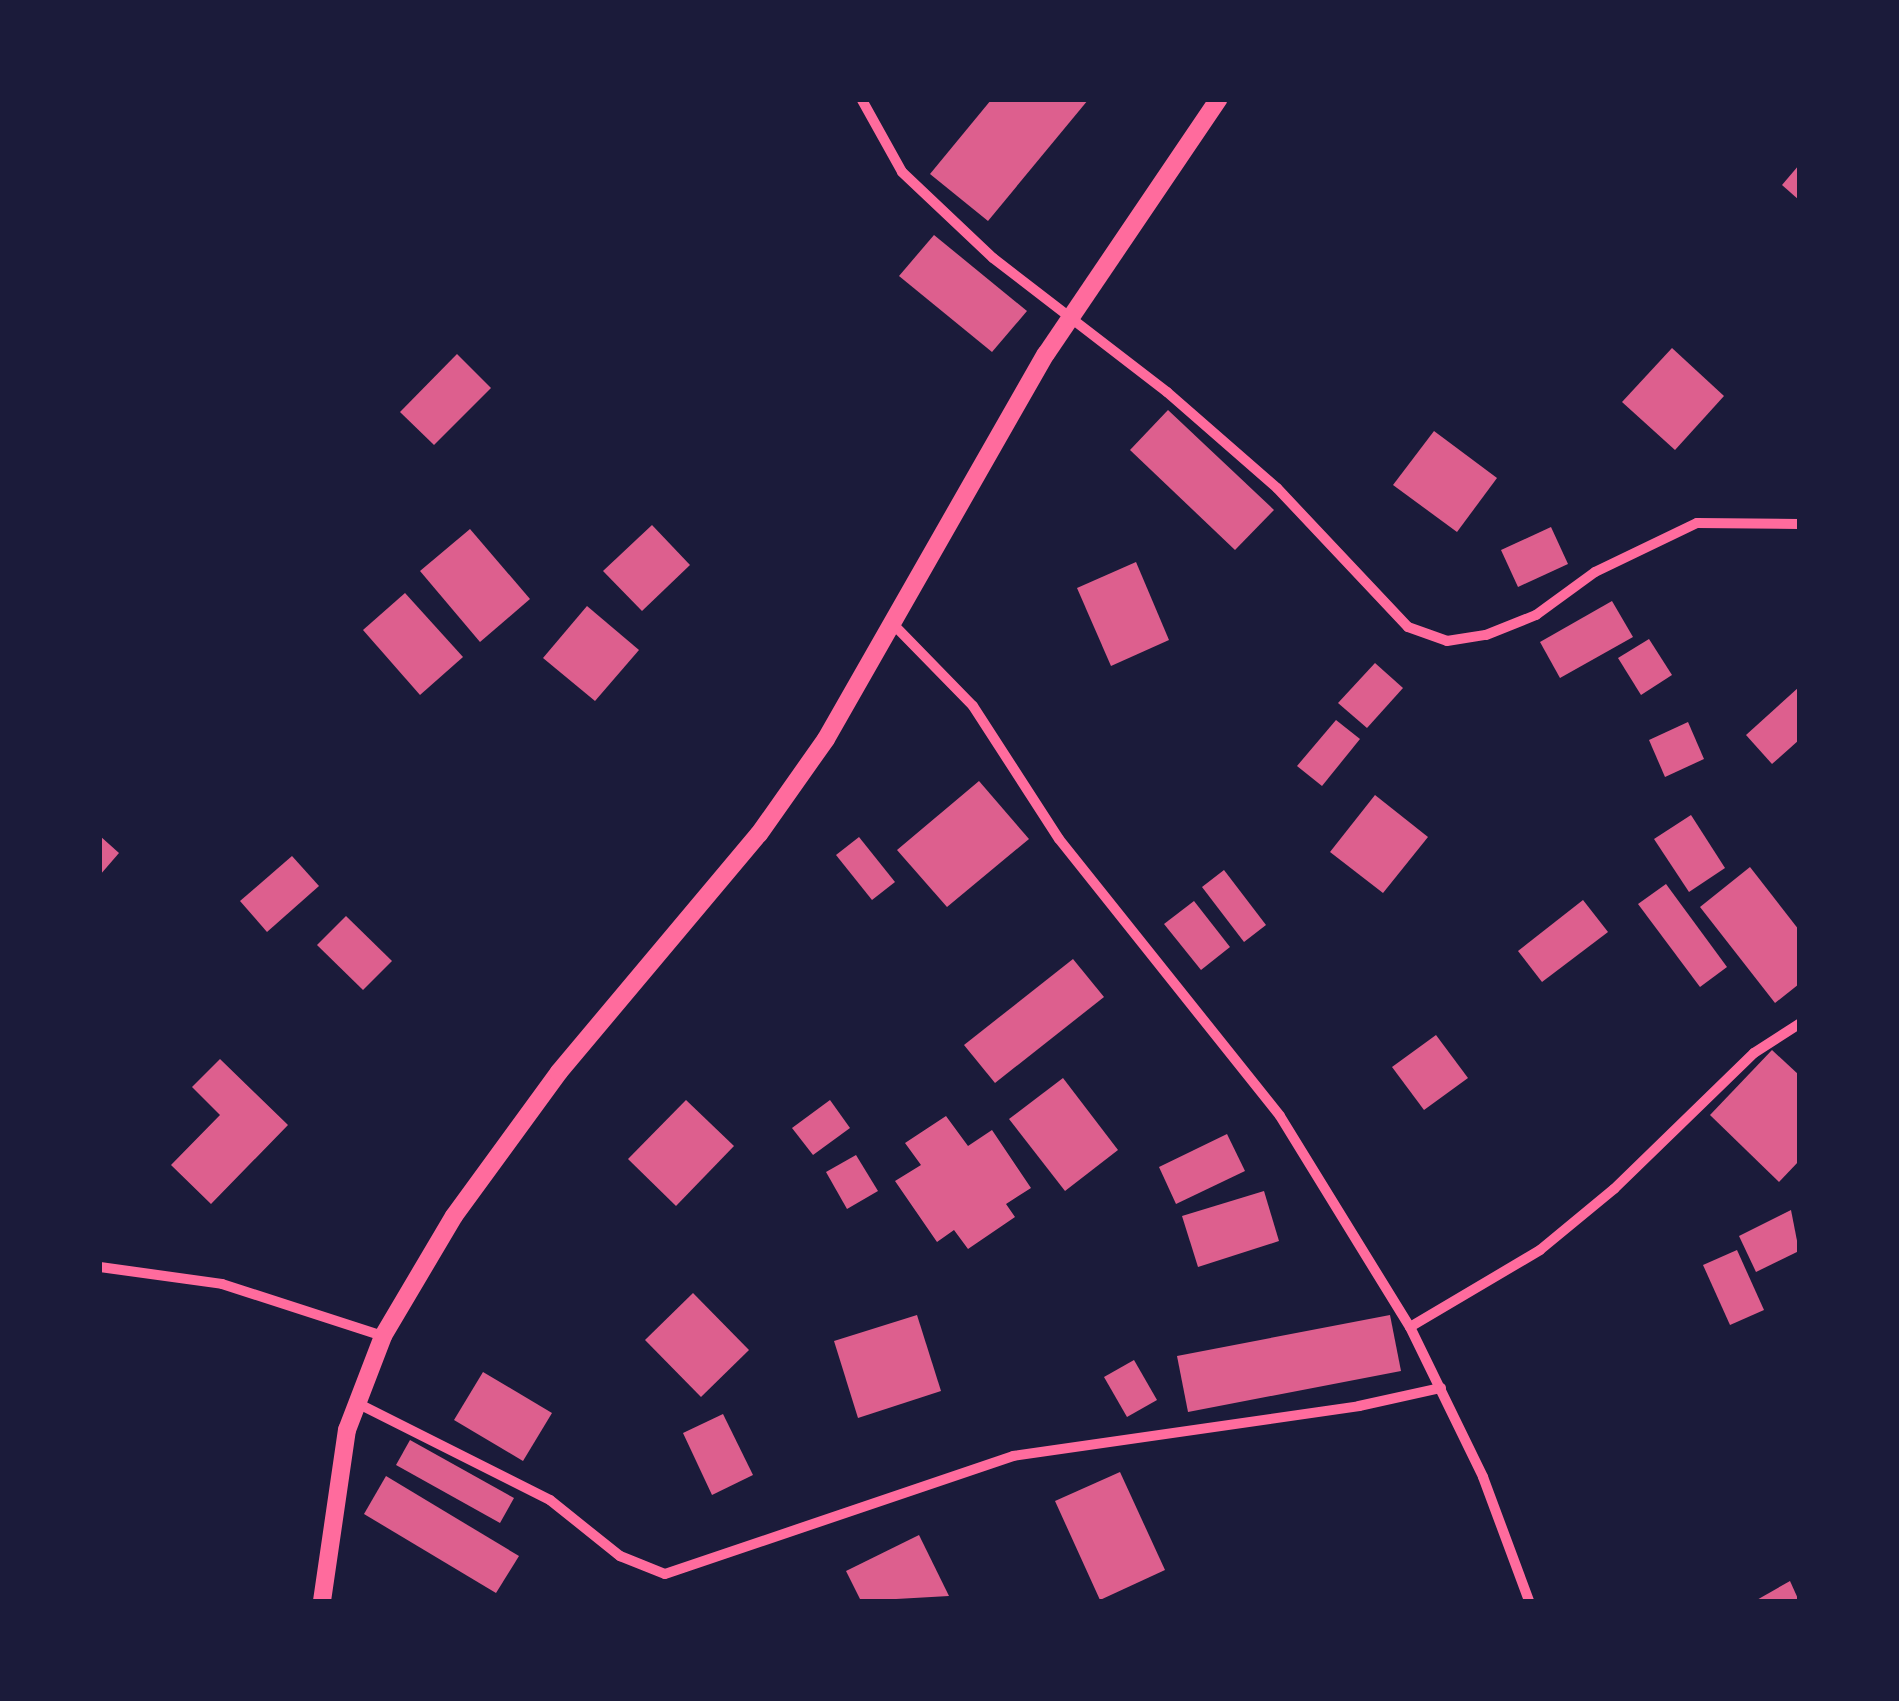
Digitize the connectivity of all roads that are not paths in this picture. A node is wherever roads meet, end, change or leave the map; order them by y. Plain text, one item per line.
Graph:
1 (862, 100) edge
2 (1218, 100) edge
3 (1069, 322) junction
4 (1799, 524) edge
5 (894, 624) junction
6 (1799, 1024) edge
7 (100, 1267) edge
8 (1410, 1327) junction
9 (383, 1336) junction
10 (1441, 1388) junction
11 (357, 1403) junction
12 (322, 1601) edge
13 (1529, 1601) edge

1 - 3 street
2 - 3 street
3 - 4 street
3 - 5 street
5 - 8 street
5 - 9 street
6 - 8 street
7 - 9 street
8 - 10 street
9 - 11 street
10 - 11 street
10 - 13 street
11 - 12 street

